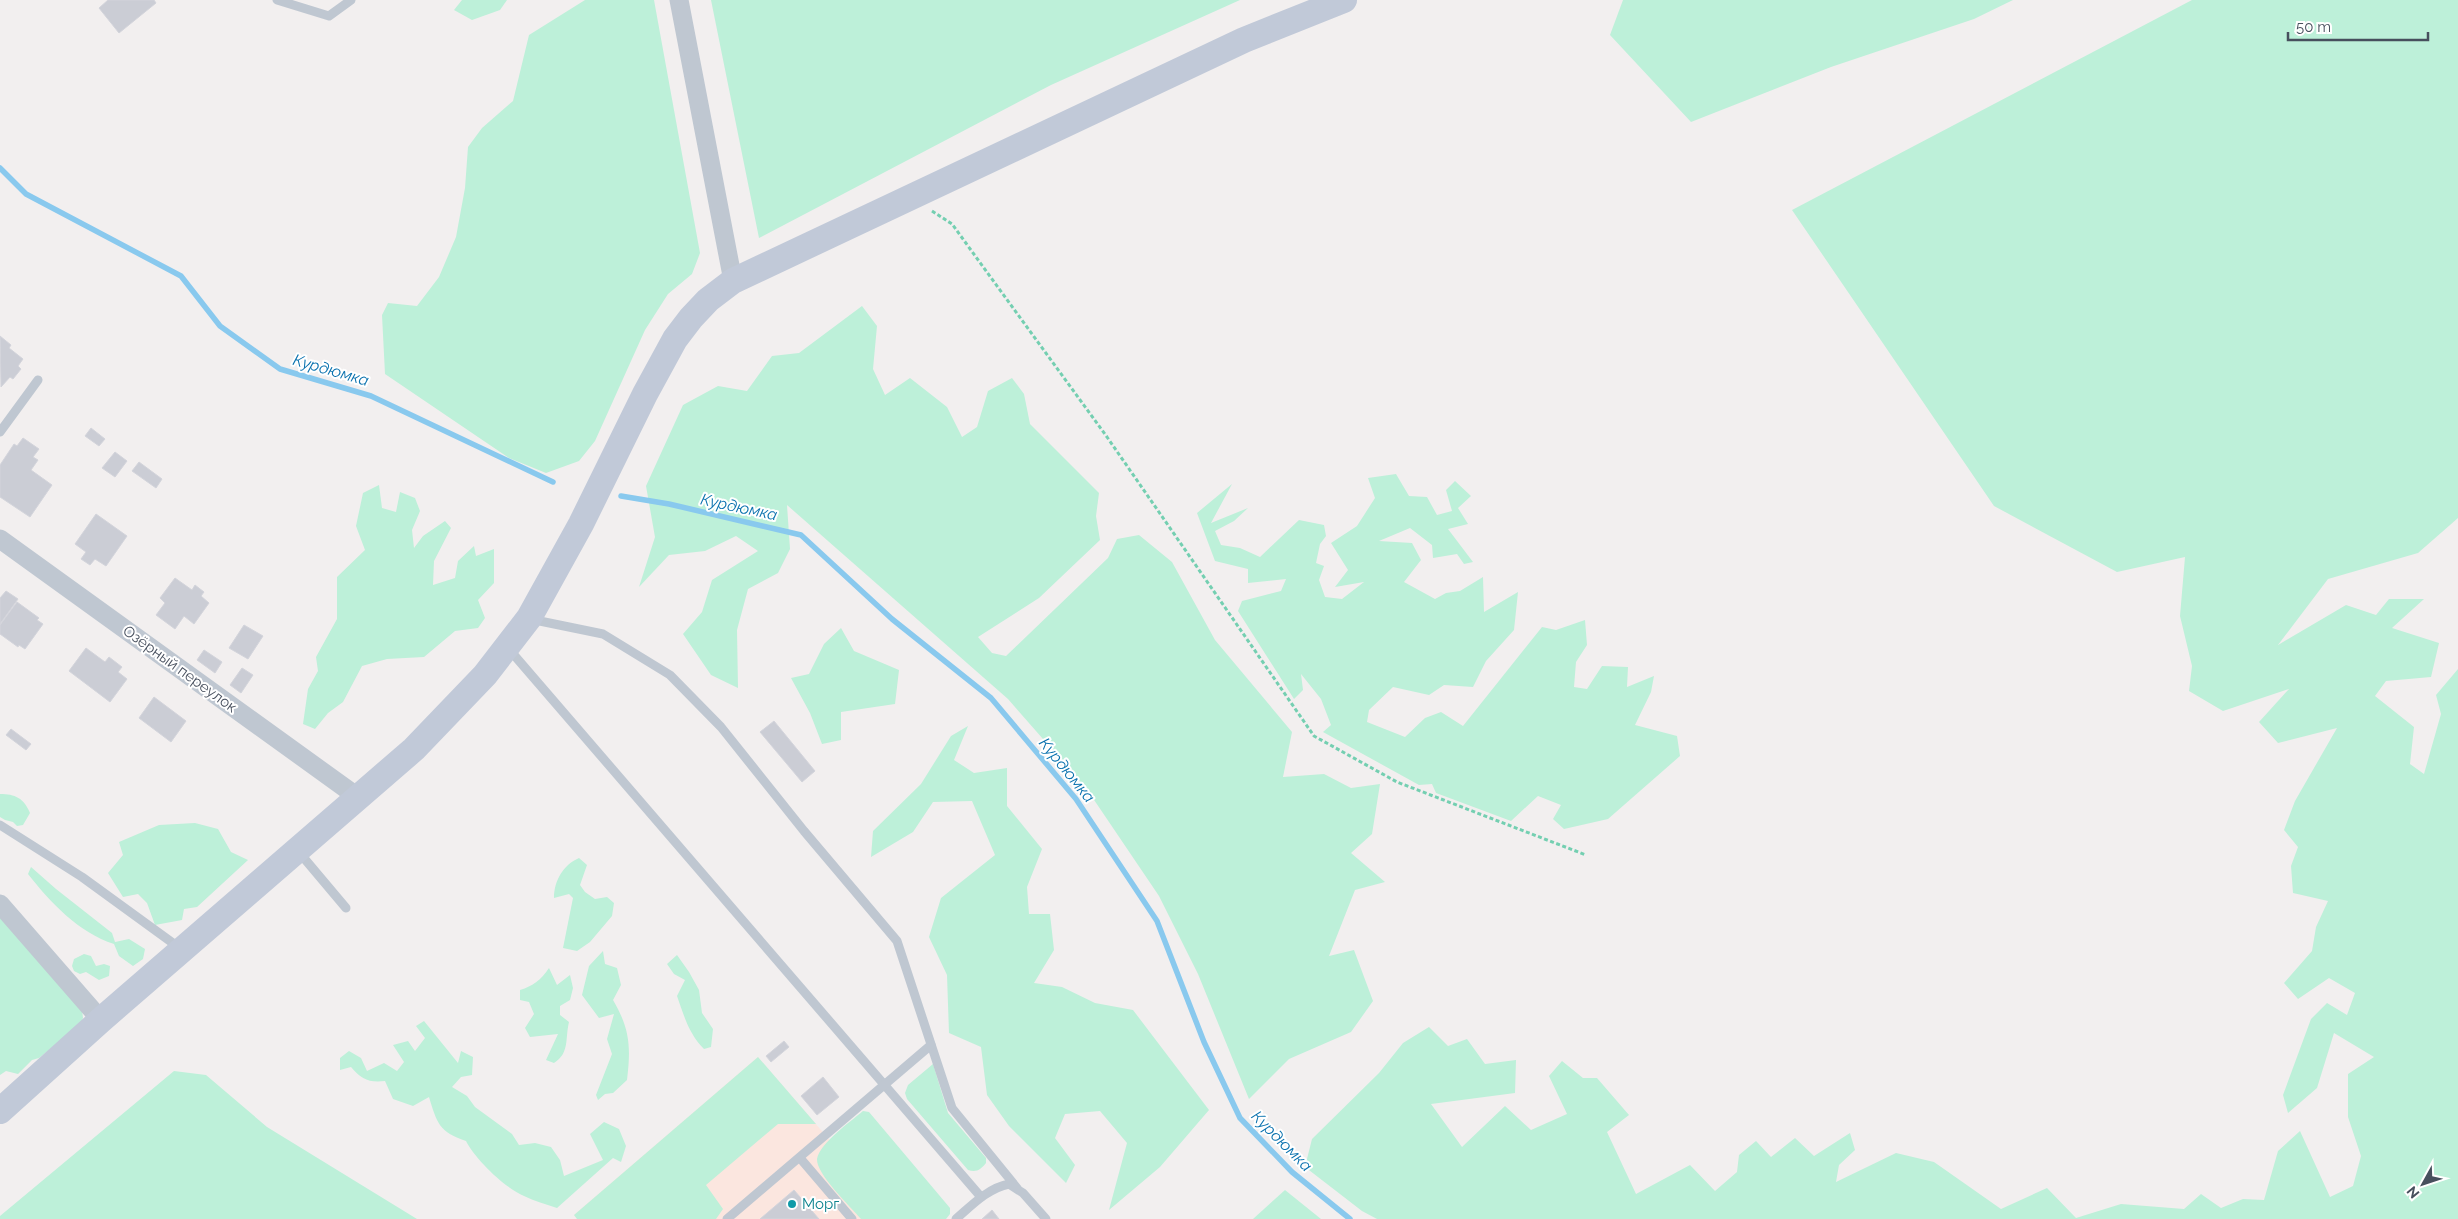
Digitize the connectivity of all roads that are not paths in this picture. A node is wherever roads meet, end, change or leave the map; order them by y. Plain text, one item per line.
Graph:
1 (277, 0) edge
2 (352, 0) edge
3 (679, 0) edge
4 (1344, 0) edge
5 (734, 281) junction
6 (38, 380) dead end
7 (0, 432) edge
8 (0, 539) edge
9 (529, 618) junction
10 (507, 646) junction
11 (359, 798) junction
12 (0, 825) edge
13 (298, 850) junction
14 (0, 904) edge
15 (346, 908) dead end
16 (183, 950) junction
17 (100, 1020) junction
18 (931, 1045) junction
19 (885, 1086) junction
20 (0, 1111) edge
21 (800, 1158) junction
22 (1017, 1188) junction
23 (982, 1197) junction
24 (727, 1219) edge
25 (852, 1219) edge
26 (956, 1219) edge
27 (1046, 1219) edge

1 - 2 lane
3 - 5 street
4 - 5 main road
5 - 9 main road
6 - 7 lane
8 - 11 street, Озёрный переулок
9 - 10 main road
9 - 18 lane
10 - 11 main road
10 - 19 lane
11 - 13 main road
12 - 16 lane
13 - 15 lane
13 - 16 main road
14 - 17 street
16 - 17 main road
17 - 20 main road
18 - 19 lane
18 - 22 lane
19 - 21 lane
19 - 23 lane
21 - 24 lane
21 - 25 lane
22 - 23 lane
22 - 27 lane
23 - 26 lane

